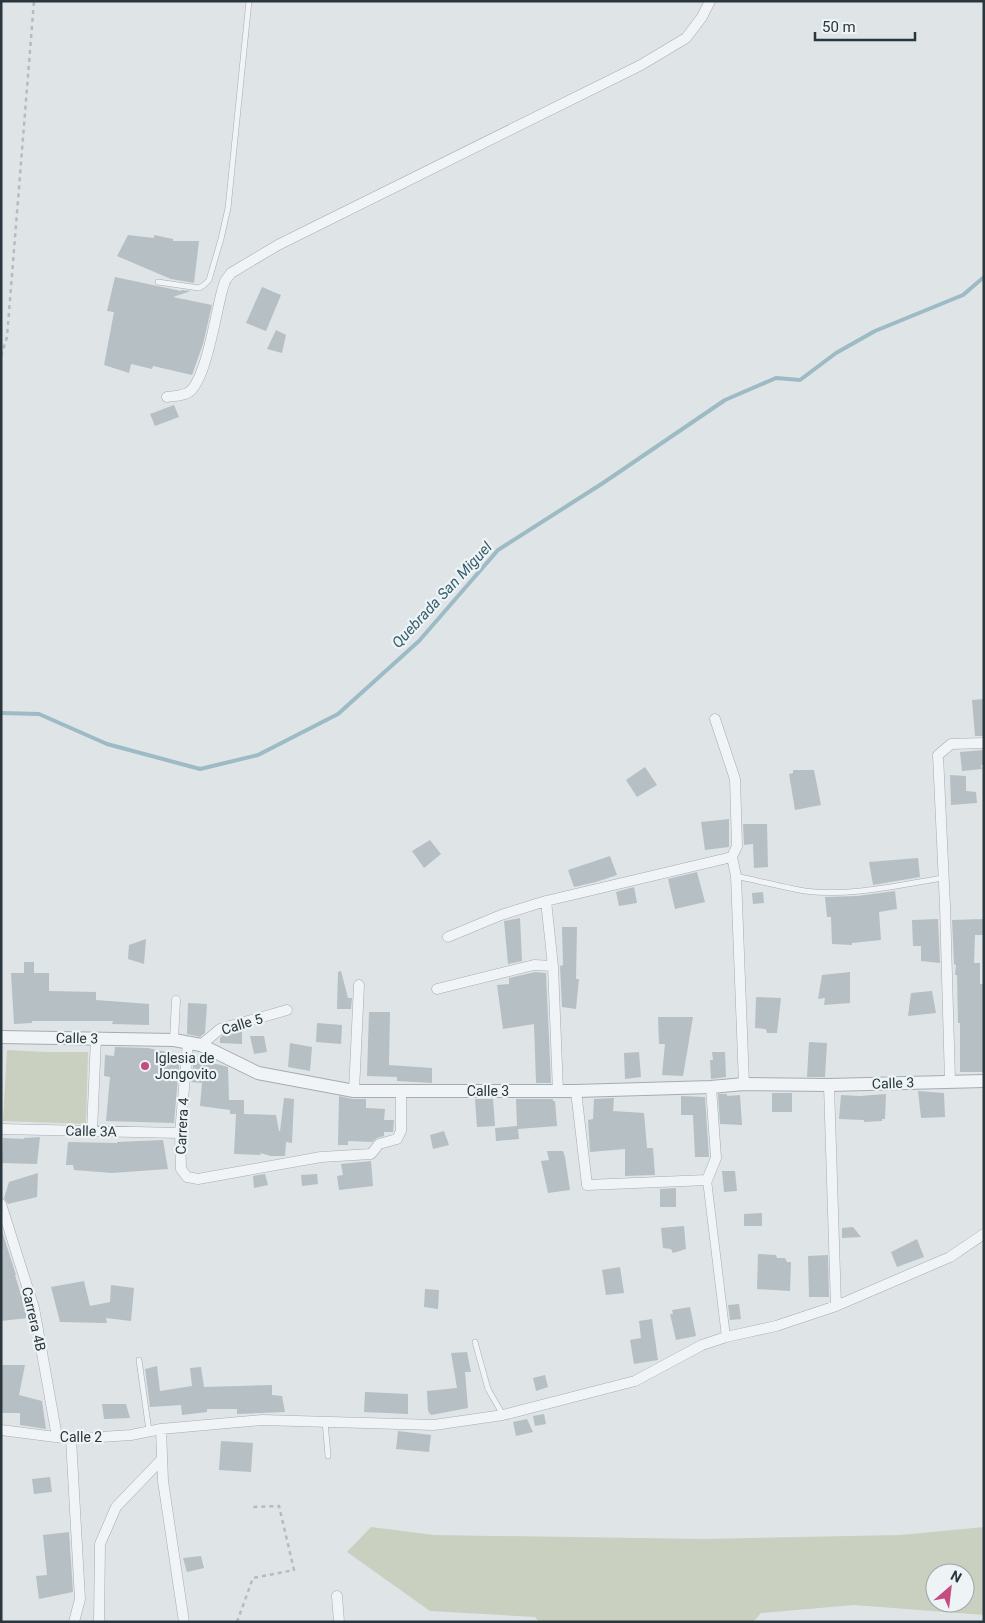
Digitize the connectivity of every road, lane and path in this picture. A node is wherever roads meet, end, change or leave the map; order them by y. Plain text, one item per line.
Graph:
1 (34, 1) edge
2 (249, 1) edge
3 (710, 1) edge
4 (158, 282) dead end
5 (1, 356) edge
6 (166, 397) dead end
7 (715, 719) dead end
8 (984, 743) edge
9 (732, 857) junction
10 (736, 876) junction
11 (944, 878) junction
12 (546, 901) junction
13 (448, 937) dead end
14 (553, 966) junction
15 (359, 985) dead end
16 (437, 989) dead end
17 (176, 1000) dead end
18 (287, 1010) dead end
19 (1, 1037) edge
20 (96, 1038) junction
21 (174, 1040) junction
22 (194, 1044) junction
23 (950, 1081) junction
24 (984, 1081) edge
25 (744, 1084) junction
26 (829, 1085) junction
27 (711, 1087) junction
28 (354, 1091) junction
29 (558, 1091) junction
30 (576, 1091) junction
31 (401, 1092) junction
32 (1, 1129) edge
33 (92, 1131) junction
34 (180, 1133) junction
35 (707, 1180) junction
36 (1, 1204) edge
37 (984, 1234) edge
38 (836, 1306) junction
39 (726, 1337) junction
40 (474, 1342) dead end
41 (139, 1360) dead end
42 (504, 1415) junction
43 (325, 1421) junction
44 (161, 1429) junction
45 (1, 1430) edge
46 (149, 1431) junction
47 (57, 1437) junction
48 (70, 1439) junction
49 (328, 1456) dead end
50 (162, 1459) junction
51 (252, 1507) dead end
52 (336, 1596) dead end
53 (74, 1622) edge
54 (99, 1622) edge
55 (184, 1622) edge
56 (237, 1622) edge
57 (339, 1622) edge

1 - 5 path
2 - 4 lane
3 - 6 street
7 - 9 street
8 - 11 street
9 - 10 street
9 - 12 street
10 - 11 lane
10 - 25 street
11 - 23 street
12 - 13 street
12 - 14 street
14 - 16 street
14 - 29 street
15 - 28 street
17 - 21 street
18 - 22 street, Calle 5
19 - 20 street, Calle 3
20 - 21 street, Calle 3
20 - 33 street
21 - 22 street, Calle 3
22 - 28 street, Calle 3
22 - 34 street, Carrera 4
23 - 24 street, Calle 3
23 - 26 street, Calle 3
25 - 26 street, Calle 3
25 - 27 street, Calle 3
26 - 38 street
27 - 30 street, Calle 3
27 - 35 street
28 - 31 street, Calle 3
29 - 30 street, Calle 3
29 - 31 street, Calle 3
30 - 35 street
31 - 34 street, Carrera 4
32 - 33 street, Calle 3A
33 - 34 street, Calle 3A
35 - 39 street
36 - 47 street, Carrera 4B
37 - 38 street, Calle 2
38 - 39 street, Calle 2
39 - 42 street, Calle 2
40 - 42 lane
41 - 46 lane
42 - 43 street, Calle 2
43 - 44 street, Calle 2
43 - 49 lane
44 - 46 street, Calle 2
44 - 50 street
45 - 47 street, Calle 2
46 - 48 street, Calle 2
47 - 48 street, Calle 2
48 - 53 street
50 - 54 street
50 - 55 street
51 - 56 path
52 - 57 street

